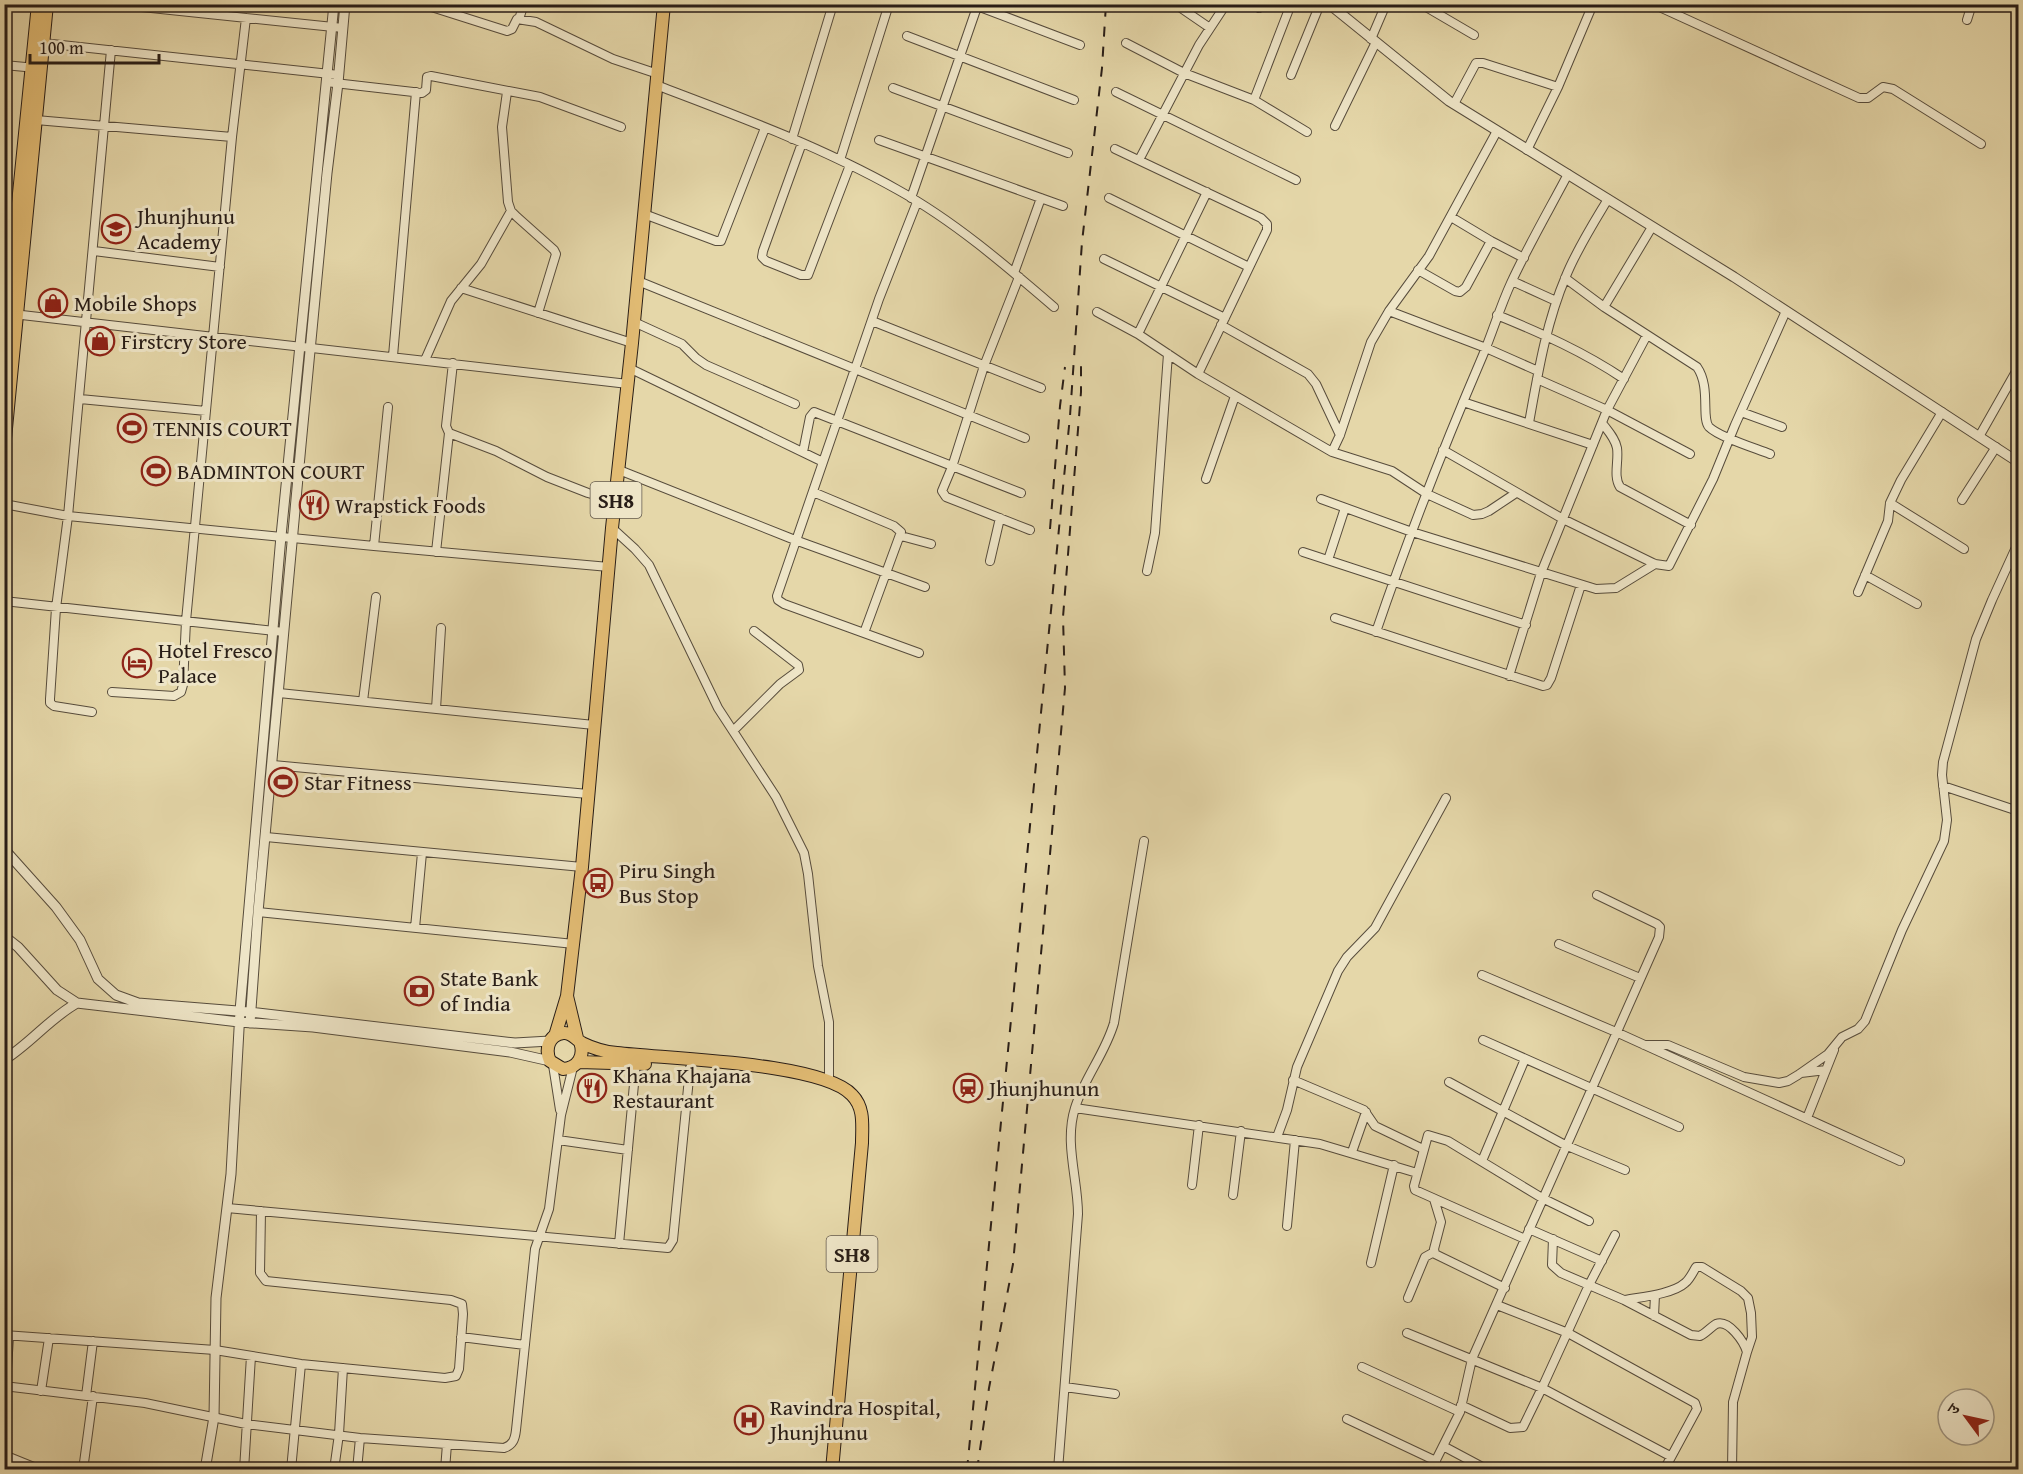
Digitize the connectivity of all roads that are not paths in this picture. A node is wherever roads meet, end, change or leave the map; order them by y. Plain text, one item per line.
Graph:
1 (38, 4) edge
2 (47, 4) edge
3 (113, 4) edge
4 (334, 4) edge
5 (345, 4) edge
6 (422, 4) edge
7 (524, 4) edge
8 (664, 4) edge
9 (833, 4) edge
10 (889, 4) edge
11 (1175, 4) edge
12 (1226, 4) edge
13 (1291, 4) edge
14 (1320, 4) edge
15 (1329, 4) edge
16 (1386, 4) edge
17 (1420, 4) edge
18 (1593, 4) edge
19 (1653, 4) edge
20 (1972, 4) edge
21 (976, 5) edge
22 (246, 18) junction
23 (519, 19) junction
24 (1967, 20) dead end
25 (333, 27) junction
26 (343, 28) junction
27 (1210, 28) junction
28 (1474, 35) dead end
29 (907, 36) dead end
30 (1373, 40) junction
31 (44, 43) junction
32 (1126, 43) dead end
33 (1080, 45) dead end
34 (111, 50) junction
35 (960, 56) junction
36 (241, 64) junction
37 (4, 65) edge
38 (36, 68) junction
39 (1184, 74) junction
40 (1291, 75) dead end
41 (326, 78) junction
42 (339, 79) junction
43 (657, 80) junction
44 (1558, 87) junction
45 (893, 88) dead end
46 (416, 92) junction
47 (507, 92) junction
48 (1116, 92) dead end
49 (1074, 100) dead end
50 (1254, 100) junction
51 (1454, 104) junction
52 (942, 106) junction
53 (1163, 115) junction
54 (36, 120) junction
55 (106, 126) junction
56 (1335, 126) dead end
57 (621, 127) dead end
58 (765, 128) junction
59 (1497, 131) junction
60 (1307, 132) dead end
61 (232, 137) junction
62 (792, 139) junction
63 (879, 140) dead end
64 (802, 143) junction
65 (1981, 144) dead end
66 (1115, 149) dead end
67 (1527, 150) junction
68 (1068, 153) dead end
69 (925, 156) junction
70 (840, 160) junction
71 (1139, 160) junction
72 (850, 165) junction
73 (1568, 174) junction
74 (1296, 180) dead end
75 (1207, 192) junction
76 (1041, 198) junction
77 (1108, 198) dead end
78 (1608, 199) junction
79 (914, 200) junction
80 (1063, 206) dead end
81 (512, 211) junction
82 (644, 214) junction
83 (1451, 217) junction
84 (1652, 227) junction
85 (1185, 237) junction
86 (1491, 241) junction
87 (94, 251) junction
88 (1524, 258) junction
89 (1104, 259) dead end
90 (220, 267) junction
91 (1249, 267) junction
92 (1418, 270) junction
93 (1016, 275) junction
94 (1564, 278) junction
95 (638, 281) junction
96 (1512, 281) junction
97 (1161, 287) junction
98 (461, 288) junction
99 (1556, 301) junction
100 (1054, 307) dead end
101 (1604, 307) junction
102 (1389, 311) junction
103 (1786, 311) junction
104 (1097, 312) dead end
105 (538, 313) junction
106 (13, 314) junction
107 (1497, 315) junction
108 (872, 321) junction
109 (87, 322) junction
110 (634, 322) junction
111 (1223, 322) junction
112 (1138, 334) junction
113 (1546, 335) junction
114 (1647, 335) junction
115 (213, 336) junction
116 (4, 343) edge
117 (632, 343) junction
118 (300, 346) junction
119 (311, 347) junction
120 (1486, 348) junction
121 (1168, 354) junction
122 (393, 356) junction
123 (425, 360) junction
124 (453, 363) junction
125 (984, 366) junction
126 (629, 368) junction
127 (2019, 368) edge
128 (855, 370) junction
129 (1198, 374) junction
130 (1538, 375) junction
131 (1624, 379) junction
132 (628, 384) junction
133 (1041, 388) dead end
134 (1235, 396) junction
135 (80, 399) junction
136 (1463, 402) junction
137 (795, 404) dead end
138 (388, 407) dead end
139 (1607, 410) junction
140 (206, 411) junction
141 (1741, 412) junction
142 (1942, 412) junction
143 (969, 416) junction
144 (837, 421) junction
145 (1529, 423) junction
146 (1602, 423) junction
147 (1782, 427) dead end
148 (449, 433) junction
149 (1340, 435) junction
150 (1980, 435) junction
151 (1025, 438) dead end
152 (1730, 438) junction
153 (1593, 445) junction
154 (1996, 447) junction
155 (4, 449) edge
156 (1443, 450) junction
157 (803, 452) junction
158 (1332, 452) junction
159 (1690, 454) dead end
160 (1770, 454) dead end
161 (824, 462) junction
162 (2019, 462) edge
163 (952, 467) junction
164 (619, 470) junction
165 (1206, 480) dead end
166 (813, 492) junction
167 (1021, 493) dead end
168 (1516, 493) junction
169 (1427, 494) junction
170 (1321, 499) dead end
171 (1962, 500) dead end
172 (615, 501) junction
173 (1890, 503) junction
174 (4, 504) edge
175 (1345, 508) junction
176 (68, 516) junction
177 (1000, 518) junction
178 (1563, 519) junction
179 (1691, 525) junction
180 (195, 527) junction
181 (612, 528) junction
182 (1030, 530) dead end
183 (1412, 532) junction
184 (280, 536) junction
185 (901, 536) junction
186 (293, 537) junction
187 (795, 540) junction
188 (2019, 543) edge
189 (931, 544) dead end
190 (374, 546) junction
191 (1964, 549) dead end
192 (436, 552) junction
193 (1303, 552) dead end
194 (1328, 560) junction
195 (990, 561) dead end
196 (1655, 564) junction
197 (609, 567) junction
198 (1147, 571) dead end
199 (887, 573) junction
200 (1541, 573) junction
201 (1865, 575) junction
202 (1393, 581) junction
203 (1581, 585) junction
204 (925, 587) dead end
205 (1858, 592) dead end
206 (376, 597) dead end
207 (4, 601) edge
208 (1917, 604) dead end
209 (56, 608) junction
210 (1335, 618) dead end
211 (186, 621) junction
212 (1526, 625) junction
213 (441, 628) dead end
214 (273, 631) junction
215 (754, 631) dead end
216 (284, 632) junction
217 (1376, 632) junction
218 (864, 633) junction
219 (918, 653) dead end
220 (1509, 676) junction
221 (112, 692) dead end
222 (279, 693) junction
223 (363, 702) junction
224 (436, 709) junction
225 (92, 712) dead end
226 (594, 725) junction
227 (733, 731) junction
228 (273, 765) junction
229 (1943, 786) junction
230 (588, 794) junction
231 (1446, 798) dead end
232 (2019, 811) edge
233 (266, 837) junction
234 (1144, 841) dead end
235 (4, 849) edge
236 (422, 853) junction
237 (582, 867) junction
238 (1597, 895) dead end
239 (258, 912) junction
240 (415, 928) junction
241 (4, 936) edge
242 (574, 944) junction
243 (1559, 944) dead end
244 (1482, 975) dead end
245 (1640, 978) junction
246 (567, 996) junction
247 (77, 1003) junction
248 (240, 1011) junction
249 (250, 1012) junction
250 (239, 1022) junction
251 (250, 1023) junction
252 (1616, 1032) junction
253 (552, 1039) junction
254 (579, 1040) junction
255 (1483, 1040) dead end
256 (1837, 1044) junction
257 (1644, 1045) junction
258 (1690, 1054) junction
259 (1525, 1059) junction
260 (4, 1060) edge
261 (551, 1063) junction
262 (636, 1063) junction
263 (576, 1065) junction
264 (690, 1068) junction
265 (1827, 1070) junction
266 (1703, 1072) junction
267 (804, 1074) junction
268 (1800, 1074) junction
269 (1293, 1080) junction
270 (829, 1081) junction
271 (1449, 1082) dead end
272 (1764, 1082) junction
273 (1591, 1088) junction
274 (1760, 1097) junction
275 (1075, 1108) junction
276 (1366, 1112) junction
277 (1503, 1112) junction
278 (561, 1115) junction
279 (1807, 1118) junction
280 (1199, 1125) junction
281 (1679, 1127) dead end
282 (1240, 1131) junction
283 (1277, 1137) junction
284 (558, 1140) junction
285 (1295, 1140) junction
286 (1565, 1145) junction
287 (1423, 1149) junction
288 (628, 1150) junction
289 (1352, 1152) junction
290 (1482, 1161) junction
291 (1900, 1161) dead end
292 (1394, 1165) junction
293 (1625, 1170) dead end
294 (1417, 1173) junction
295 (1192, 1185) dead end
296 (1233, 1195) dead end
297 (1542, 1198) junction
298 (1434, 1199) junction
299 (227, 1208) junction
300 (261, 1211) junction
301 (1589, 1221) dead end
302 (1287, 1226) dead end
303 (1529, 1229) junction
304 (538, 1235) junction
305 (1615, 1235) dead end
306 (1525, 1239) junction
307 (1553, 1239) junction
308 (619, 1244) junction
309 (1434, 1252) junction
310 (1602, 1261) junction
311 (1371, 1263) dead end
312 (1589, 1285) junction
313 (1505, 1288) junction
314 (1655, 1295) junction
315 (1408, 1298) dead end
316 (1624, 1300) junction
317 (1497, 1305) junction
318 (1654, 1316) junction
319 (1407, 1333) dead end
320 (1568, 1333) junction
321 (7, 1335) edge
322 (461, 1337) junction
323 (49, 1338) junction
324 (93, 1341) junction
325 (525, 1345) junction
326 (215, 1350) junction
327 (1747, 1352) junction
328 (250, 1356) junction
329 (1472, 1359) junction
330 (301, 1364) junction
331 (343, 1368) junction
332 (1362, 1368) dead end
333 (5, 1386) edge
334 (1065, 1387) junction
335 (1542, 1388) junction
336 (41, 1391) junction
337 (1115, 1394) dead end
338 (90, 1396) junction
339 (1460, 1408) junction
340 (214, 1417) junction
341 (1347, 1419) dead end
342 (246, 1424) junction
343 (296, 1430) junction
344 (339, 1434) junction
345 (360, 1438) junction
346 (447, 1444) junction
347 (1443, 1446) junction
348 (4, 1455) edge
349 (1670, 1456) junction
350 (1436, 1461) junction
351 (1668, 1468) edge
352 (41, 1470) edge
353 (83, 1470) edge
354 (205, 1470) edge
355 (244, 1470) edge
356 (291, 1470) edge
357 (334, 1470) edge
358 (357, 1470) edge
359 (445, 1470) edge
360 (832, 1470) edge
361 (1058, 1470) edge
362 (1431, 1470) edge
363 (1488, 1470) edge
364 (1732, 1470) edge

1 - 38 main road
2 - 31 main road
3 - 22 street
4 - 25 street
5 - 26 street
6 - 23 street
7 - 23 street
8 - 43 main road, SH8
9 - 62 street
10 - 70 street
11 - 27 street
12 - 27 street
13 - 50 street
14 - 40 street
15 - 30 street
16 - 30 street
17 - 28 street
18 - 44 street
19 - 65 street
20 - 24 street
21 - 33 street
21 - 35 street
22 - 25 street
22 - 36 street
23 - 43 street
25 - 26 street
25 - 41 street
26 - 42 street
27 - 39 street
29 - 35 street
30 - 51 street
30 - 56 street
31 - 34 street
31 - 38 main road
32 - 39 street
34 - 36 street
34 - 55 street
35 - 49 street
35 - 52 street
36 - 41 street
36 - 61 street
37 - 38 street
38 - 54 main road
38 - 106 main road
39 - 50 street
39 - 53 street
41 - 42 street
41 - 118 street
42 - 46 street
42 - 119 street
43 - 58 street
43 - 82 main road, SH8
44 - 51 street
44 - 67 street
45 - 52 street
46 - 47 street
46 - 122 street
47 - 57 street
47 - 81 street
48 - 53 street
50 - 60 street
51 - 59 street
52 - 68 street
52 - 69 street
53 - 71 street
53 - 74 street
54 - 55 street
54 - 106 main road
55 - 61 street
55 - 87 street
58 - 62 street
58 - 82 street
59 - 67 street
59 - 83 street
61 - 90 street
62 - 64 street
63 - 69 street
64 - 70 street
64 - 72 street
66 - 71 street
67 - 73 street
69 - 76 street
69 - 79 street
70 - 72 street
71 - 75 street
72 - 79 street
73 - 78 street
73 - 88 street
75 - 85 street
75 - 91 street
76 - 80 street
76 - 93 street
77 - 85 street
78 - 84 street
78 - 94 street
79 - 93 street
79 - 108 street
81 - 98 street
81 - 105 street
82 - 95 main road, SH8
83 - 86 street
83 - 92 street
84 - 101 street
84 - 103 street
85 - 91 street
85 - 97 street
86 - 88 street
86 - 92 street
87 - 90 street
87 - 109 street
88 - 96 street
89 - 97 street
90 - 115 street
91 - 111 street
92 - 102 street
93 - 100 street
93 - 125 street
94 - 99 street
94 - 101 street
95 - 110 main road, SH8
95 - 128 street
96 - 99 street
96 - 107 street
97 - 111 street
97 - 112 street
98 - 105 street
98 - 123 street
99 - 113 street
101 - 114 street
102 - 120 street
102 - 149 street
103 - 141 street
103 - 142 street
104 - 112 street
105 - 117 street
106 - 109 street
106 - 116 main road
106 - 155 main road
107 - 113 street
107 - 120 street
108 - 125 street
108 - 128 street
109 - 115 street
109 - 135 street
110 - 117 main road, SH8
110 - 137 street
111 - 129 street
111 - 149 street
112 - 121 street
113 - 130 street
113 - 131 street
114 - 131 street
114 - 152 street
115 - 118 street
115 - 140 street
117 - 126 main road, SH8
118 - 119 street
118 - 184 street
119 - 122 street
119 - 186 street
120 - 130 street
120 - 136 street
121 - 129 street
121 - 198 street
122 - 123 street
123 - 124 street
124 - 132 street
124 - 148 street
125 - 133 street
125 - 143 street
126 - 132 main road, SH8
126 - 157 street
127 - 150 street
128 - 143 street
128 - 144 street
129 - 134 street
130 - 139 street
130 - 145 street
131 - 139 street
132 - 164 main road, SH8
134 - 158 street
134 - 165 street
135 - 140 street
135 - 176 street
136 - 145 street
136 - 156 street
138 - 190 street
139 - 146 street
139 - 159 street
140 - 180 street
141 - 147 street
141 - 152 street
142 - 150 street
142 - 173 street
143 - 151 street
143 - 163 street
144 - 157 street
144 - 161 street
144 - 163 street
145 - 153 street
146 - 153 street
146 - 179 street
148 - 172 street
148 - 192 street
149 - 158 street
150 - 154 street
152 - 160 street
152 - 179 street
153 - 178 street
154 - 162 street
154 - 171 street
156 - 168 street
156 - 169 street
157 - 161 street
158 - 169 street
161 - 166 street
163 - 167 street
163 - 177 street
164 - 172 main road, SH8
164 - 187 street
166 - 185 street
166 - 187 street
168 - 169 street
168 - 178 street
169 - 183 street
170 - 175 street
172 - 181 main road, SH8
173 - 191 street
173 - 201 street
174 - 176 street
175 - 183 street
175 - 194 street
176 - 180 street
176 - 209 street
177 - 182 street
177 - 195 street
178 - 196 street
178 - 200 street
179 - 196 street
180 - 184 street
180 - 211 street
181 - 197 main road, SH8
181 - 227 street
183 - 200 street
183 - 202 street
184 - 186 street
184 - 214 street
185 - 189 street
185 - 199 street
186 - 190 street
186 - 216 street
187 - 199 street
187 - 218 street
188 - 229 street
190 - 192 street
192 - 197 street
193 - 194 street
194 - 202 street
196 - 203 street
197 - 226 main road, SH8
199 - 204 street
199 - 218 street
200 - 203 street
200 - 212 street
201 - 205 street
201 - 208 street
202 - 212 street
202 - 217 street
203 - 220 street
206 - 223 street
207 - 209 street
209 - 211 street
209 - 225 street
210 - 217 street
211 - 214 street
211 - 221 street
212 - 220 street
213 - 224 street
214 - 216 street
214 - 248 street
215 - 227 street
216 - 222 street
217 - 220 street
218 - 219 street
222 - 223 street
222 - 228 street
223 - 224 street
224 - 226 street
226 - 230 main road, SH8
227 - 270 street
228 - 230 street
228 - 233 street
229 - 232 street
229 - 256 street
230 - 237 main road, SH8
231 - 269 street
233 - 236 street
233 - 239 street
234 - 275 street
235 - 248 street
236 - 237 street
236 - 240 street
237 - 242 main road, SH8
238 - 245 street
239 - 240 street
239 - 249 street
240 - 242 street
241 - 247 street
242 - 246 main road, SH8
243 - 245 street
244 - 252 street
245 - 252 street
246 - 253 main road, SH8
246 - 254 main road, SH8
247 - 250 street
247 - 260 street
248 - 249 street
248 - 250 street
249 - 251 street
249 - 253 street
250 - 251 street
250 - 299 street
251 - 261 street
252 - 257 street
252 - 273 street
253 - 254 main road, SH8
253 - 261 main road, SH8
254 - 263 main road, SH8
254 - 267 main road, SH8
255 - 259 street
256 - 265 street
256 - 268 street
257 - 258 street
257 - 266 street
258 - 266 street
258 - 272 street
259 - 273 street
259 - 277 street
261 - 263 main road, SH8
261 - 278 street
262 - 263 main road, SH8
262 - 264 main road, SH8
262 - 288 street
263 - 278 street
264 - 267 main road, SH8
264 - 308 street
265 - 268 street
265 - 279 street
266 - 274 street
267 - 270 main road, SH8
268 - 272 street
269 - 276 street
269 - 283 street
270 - 360 main road, SH8
271 - 277 street
272 - 274 street
273 - 281 street
273 - 286 street
274 - 279 street
275 - 280 street
275 - 334 street
276 - 287 street
276 - 289 street
277 - 286 street
277 - 290 street
278 - 284 street
279 - 291 street
280 - 282 street
280 - 295 street
282 - 283 street
282 - 296 street
283 - 285 street
284 - 288 street
284 - 304 street
285 - 289 street
285 - 302 street
286 - 293 street
286 - 297 street
287 - 290 street
287 - 294 street
288 - 308 street
289 - 292 street
290 - 297 street
292 - 294 street
292 - 311 street
294 - 298 street
297 - 301 street
297 - 303 street
298 - 306 street
298 - 309 street
299 - 300 street
299 - 326 street
300 - 304 street
300 - 322 street
303 - 306 street
303 - 307 street
304 - 308 street
304 - 325 street
305 - 310 street
306 - 313 street
307 - 310 street
307 - 312 street
309 - 313 street
309 - 315 street
310 - 312 street
312 - 316 street
312 - 320 street
313 - 317 street
314 - 316 street
314 - 318 street
314 - 327 street
316 - 318 street
317 - 320 street
317 - 329 street
318 - 327 street
319 - 329 street
320 - 335 street
320 - 349 street
321 - 323 street
321 - 333 street
322 - 325 street
322 - 331 street
323 - 324 street
323 - 336 street
324 - 326 street
324 - 338 street
325 - 346 street
326 - 328 street
326 - 340 street
327 - 364 street
328 - 330 street
328 - 342 street
329 - 335 street
329 - 339 street
330 - 331 street
330 - 343 street
331 - 344 street
332 - 339 street
333 - 336 street
334 - 337 street
334 - 361 street
335 - 339 street
335 - 349 street
336 - 338 street
338 - 340 street
338 - 353 street
339 - 347 street
340 - 342 street
340 - 354 street
341 - 350 street
342 - 343 street
342 - 355 street
343 - 344 street
343 - 356 street
344 - 345 street
344 - 357 street
345 - 346 street
345 - 358 street
346 - 359 street
347 - 350 street
347 - 363 street
348 - 352 street
349 - 351 street
350 - 362 street

